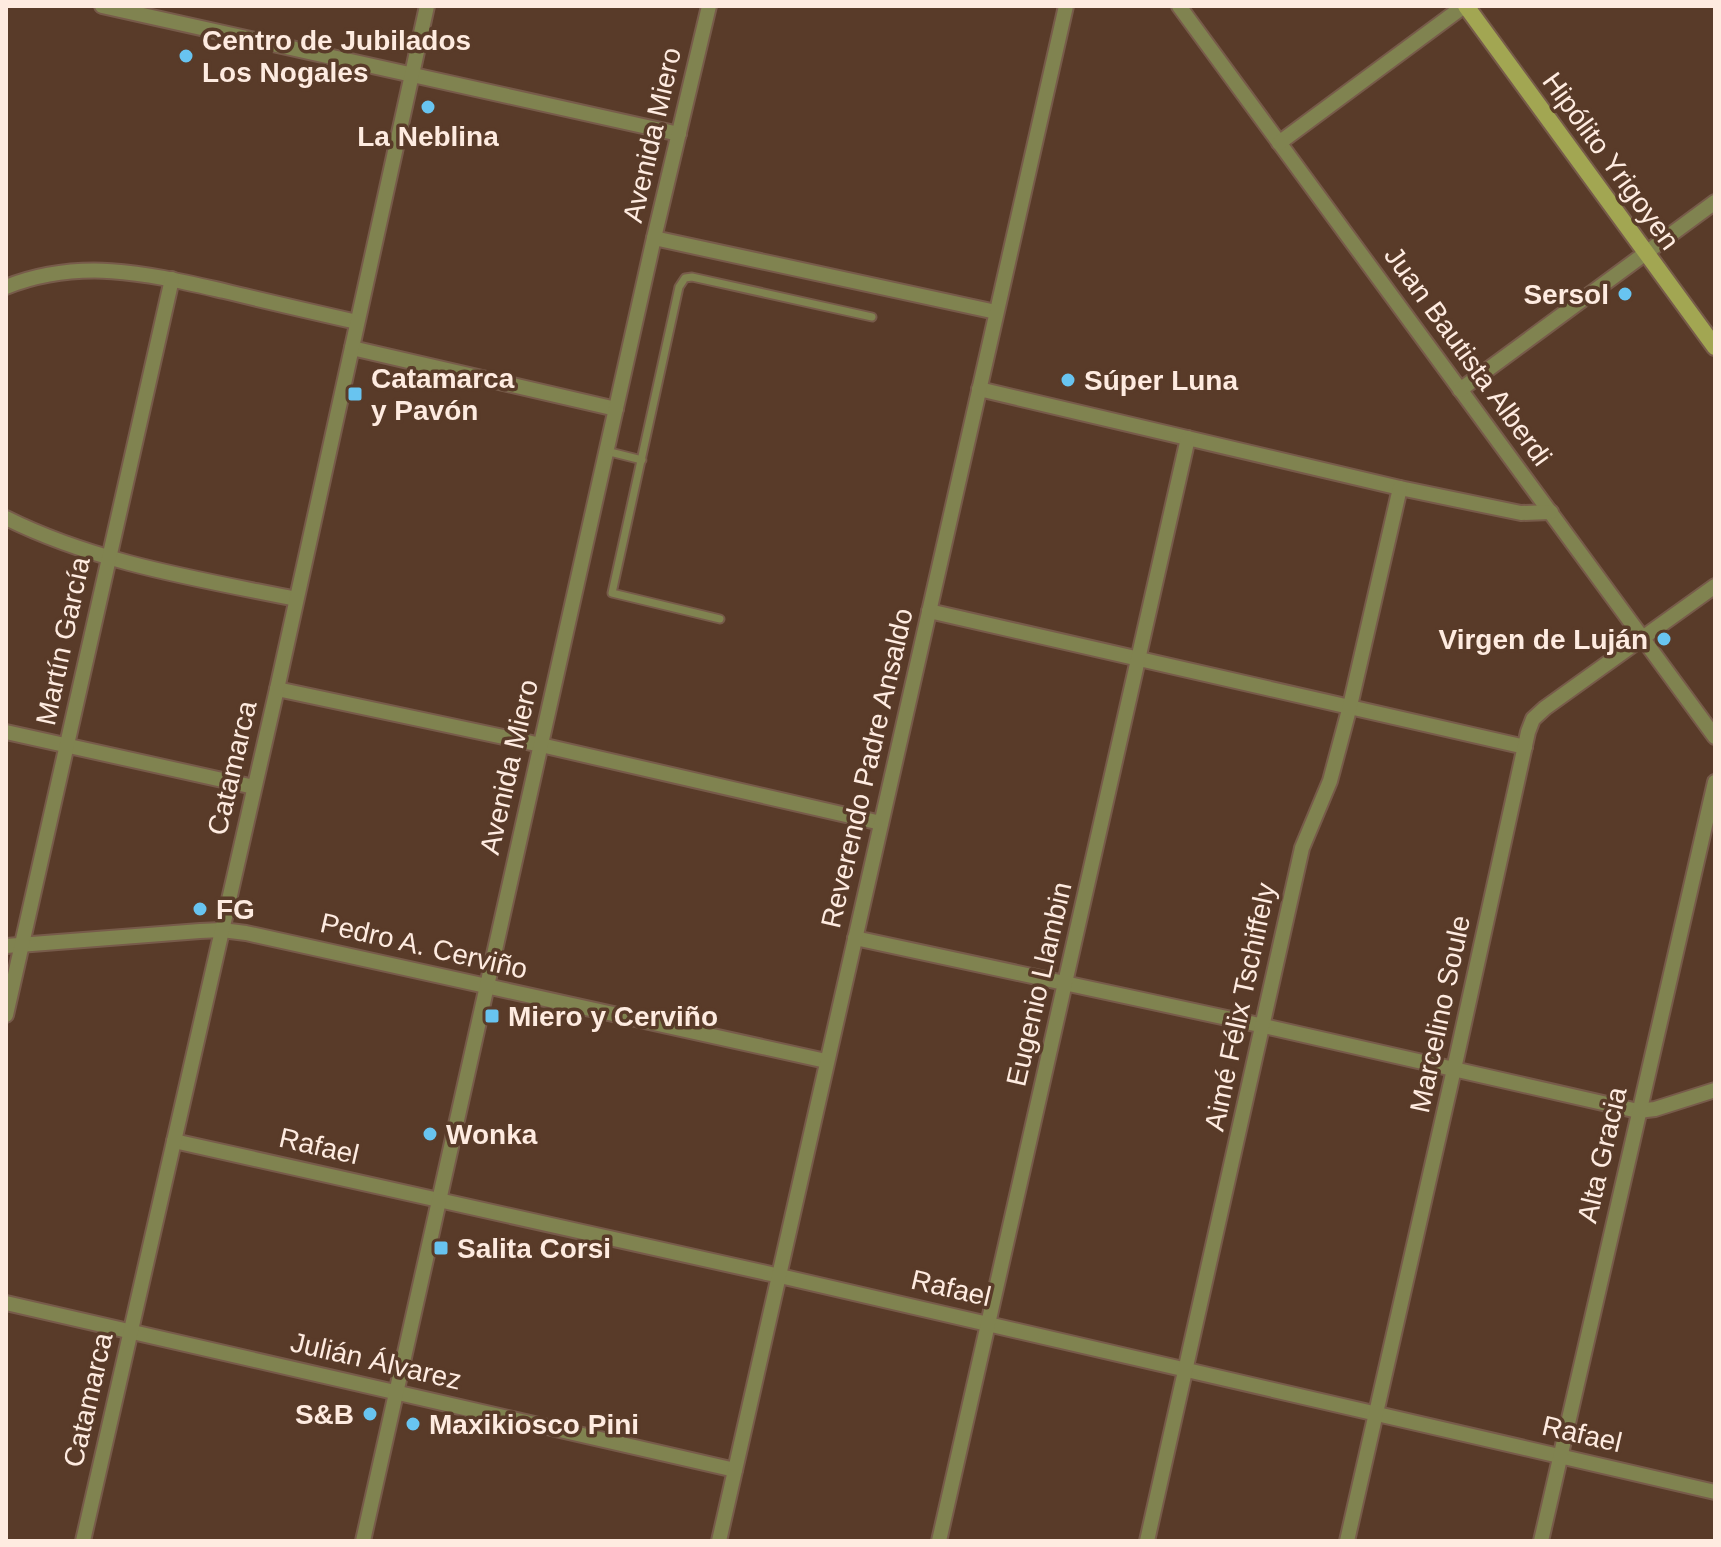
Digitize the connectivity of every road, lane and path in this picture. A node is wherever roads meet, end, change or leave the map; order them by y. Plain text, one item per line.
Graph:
1 (102, 6) edge
2 (427, 6) edge
3 (709, 6) edge
4 (1066, 6) edge
5 (1179, 6) edge
6 (1465, 6) edge
7 (412, 75) junction
8 (679, 134) junction
9 (1279, 143) junction
10 (1715, 202) edge
11 (654, 238) junction
12 (1646, 253) junction
13 (172, 279) junction
14 (6, 287) edge
15 (996, 312) junction
16 (872, 317) dead end
17 (357, 322) junction
18 (1715, 347) edge
19 (352, 348) junction
20 (979, 389) junction
21 (1460, 390) junction
22 (616, 409) junction
23 (1188, 438) junction
24 (606, 451) junction
25 (642, 460) junction
26 (1400, 488) junction
27 (1551, 512) junction
28 (6, 518) edge
29 (108, 558) junction
30 (1715, 586) edge
31 (296, 599) junction
32 (929, 611) junction
33 (720, 619) dead end
34 (1644, 639) junction
35 (1139, 657) junction
36 (277, 689) junction
37 (1350, 706) junction
38 (6, 732) edge
39 (1715, 737) edge
40 (541, 745) junction
41 (67, 746) junction
42 (1525, 747) junction
43 (1715, 782) edge
44 (254, 787) junction
45 (881, 823) junction
46 (222, 930) junction
47 (855, 938) junction
48 (22, 945) junction
49 (6, 946) edge
50 (1066, 983) junction
51 (485, 987) junction
52 (6, 1015) edge
53 (1264, 1026) junction
54 (826, 1061) junction
55 (1454, 1069) junction
56 (1715, 1090) edge
57 (1638, 1111) junction
58 (174, 1141) junction
59 (440, 1200) junction
60 (780, 1276) junction
61 (6, 1303) edge
62 (989, 1324) junction
63 (131, 1332) junction
64 (1186, 1370) junction
65 (397, 1393) junction
66 (1377, 1413) junction
67 (1560, 1456) junction
68 (735, 1470) junction
69 (1715, 1492) edge
70 (83, 1541) edge
71 (363, 1541) edge
72 (719, 1541) edge
73 (939, 1541) edge
74 (1147, 1541) edge
75 (1347, 1541) edge
76 (1541, 1541) edge

1 - 7 street
2 - 7 street, Catamarca
3 - 8 street, Avenida Miero
4 - 15 street, Reverendo Padre Ansaldo
5 - 9 street, Juan Bautista Alberdi
6 - 9 street
6 - 12 street, Hipólito Yrigoyen
7 - 8 street
7 - 17 street, Catamarca
8 - 11 street, Avenida Miero
9 - 21 street, Juan Bautista Alberdi
10 - 12 street
11 - 15 street
11 - 22 street, Avenida Miero
12 - 18 street, Hipólito Yrigoyen
12 - 21 street
13 - 14 street
13 - 17 street
13 - 29 street, Martín García
15 - 20 street, Reverendo Padre Ansaldo
16 - 25 lane
17 - 19 street, Catamarca
19 - 22 street
19 - 31 street, Catamarca
20 - 23 street
20 - 32 street, Reverendo Padre Ansaldo
21 - 27 street, Juan Bautista Alberdi
22 - 24 street, Avenida Miero
23 - 26 street
23 - 35 street, Eugenio Llambin
24 - 25 lane
24 - 40 street, Avenida Miero
25 - 33 lane
26 - 27 street
26 - 37 street, Aimé Félix Tschiffely
27 - 34 street, Juan Bautista Alberdi
28 - 29 street
29 - 31 street
29 - 41 street, Martín García
30 - 34 street, Marcelino Soule
31 - 36 street, Catamarca
32 - 35 street
32 - 45 street, Reverendo Padre Ansaldo
34 - 39 street, Juan Bautista Alberdi
34 - 42 street, Marcelino Soule
35 - 37 street
35 - 50 street, Eugenio Llambin
36 - 40 street
36 - 44 street, Catamarca
37 - 42 street
37 - 53 street, Aimé Félix Tschiffely
38 - 41 street
40 - 45 street
40 - 51 street, Avenida Miero
41 - 44 street
41 - 48 street, Martín García
42 - 55 street, Marcelino Soule
43 - 57 street, Alta Gracia
44 - 46 street, Catamarca
45 - 47 street, Reverendo Padre Ansaldo
46 - 48 street, Pedro A. Cerviño
46 - 51 street, Pedro A. Cerviño
46 - 58 street, Catamarca
47 - 50 street
47 - 54 street, Reverendo Padre Ansaldo
48 - 49 street, Pedro A. Cerviño
48 - 52 street, Martín García
50 - 53 street
50 - 62 street, Eugenio Llambin
51 - 54 street, Pedro A. Cerviño
51 - 59 street, Avenida Miero
53 - 55 street
53 - 64 street, Aimé Félix Tschiffely
54 - 60 street, Reverendo Padre Ansaldo
55 - 57 street
55 - 66 street, Marcelino Soule
56 - 57 street
57 - 67 street, Alta Gracia
58 - 59 street, Rafael
58 - 63 street, Catamarca
59 - 60 street, Rafael
59 - 65 street, Avenida Miero
60 - 62 street, Rafael
60 - 68 street, Reverendo Padre Ansaldo
61 - 63 street, Julián Álvarez
62 - 64 street, Rafael
62 - 73 street, Eugenio Llambin
63 - 65 street, Julián Álvarez
63 - 70 street, Catamarca
64 - 66 street, Rafael
64 - 74 street, Aimé Félix Tschiffely
65 - 68 street, Julián Álvarez
65 - 71 street, Avenida Miero
66 - 67 street, Rafael
66 - 75 street, Marcelino Soule
67 - 69 street, Rafael
67 - 76 street, Alta Gracia
68 - 72 street, Reverendo Padre Ansaldo

